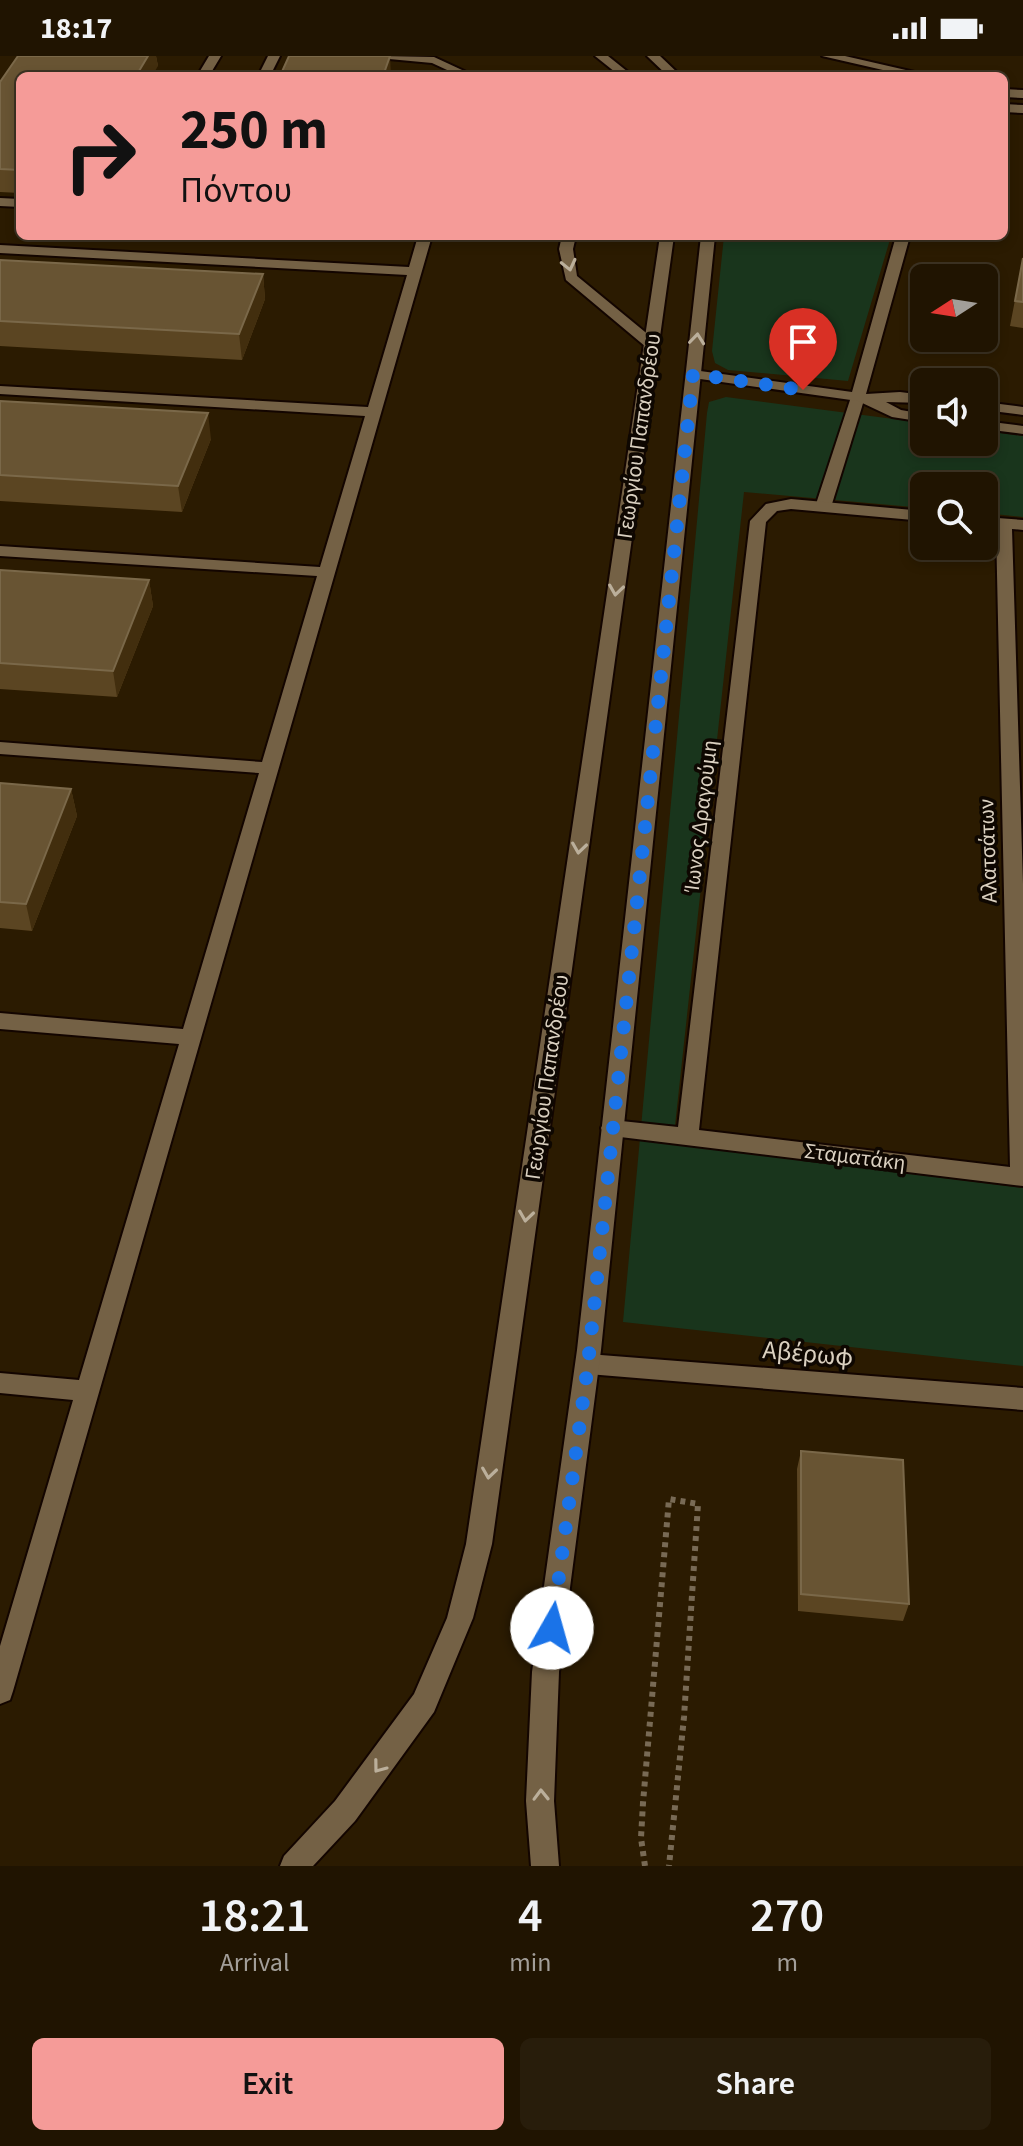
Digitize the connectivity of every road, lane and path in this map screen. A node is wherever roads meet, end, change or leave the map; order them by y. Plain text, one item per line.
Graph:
1 (389, 56) edge
2 (601, 56) edge
3 (653, 56) edge
4 (828, 56) edge
5 (419, 57) edge
6 (460, 72) edge
7 (622, 72) edge
8 (671, 72) edge
9 (906, 72) edge
10 (424, 240) edge
11 (568, 240) edge
12 (666, 240) edge
13 (708, 240) edge
14 (902, 240) edge
15 (0, 249) edge
16 (415, 271) junction
17 (651, 344) junction
18 (693, 374) junction
19 (0, 390) edge
20 (910, 397) edge
21 (864, 399) junction
22 (998, 408) edge
23 (1023, 411) edge
24 (374, 412) junction
25 (910, 416) edge
26 (998, 427) edge
27 (1023, 430) edge
28 (823, 507) junction
29 (910, 515) edge
30 (1004, 524) edge
31 (0, 551) edge
32 (327, 572) junction
33 (0, 748) edge
34 (270, 768) junction
35 (0, 1021) edge
36 (192, 1037) junction
37 (612, 1128) junction
38 (688, 1136) junction
39 (1022, 1177) edge
40 (588, 1364) junction
41 (0, 1383) edge
42 (89, 1391) junction
43 (1023, 1399) edge
44 (0, 1691) edge
45 (294, 1866) edge
46 (545, 1866) edge
47 (645, 1866) edge
48 (669, 1866) edge

1 - 5 street
2 - 7 street
3 - 8 street
4 - 9 street
5 - 6 street
10 - 16 street
11 -> 17 street
12 - 17 street, Γεωργίου Παπανδρέου
18 -> 13 street, Γεωργίου Παπανδρέου
14 - 21 street
15 - 16 street
16 - 24 street
17 -> 45 street, Γεωργίου Παπανδρέου
18 - 21 street
18 - 37 street, Γεωργίου Παπανδρέου
19 - 24 street
20 - 21 street
21 - 25 street
21 - 28 street
22 - 23 street
24 - 32 street
26 - 27 street
28 - 29 street
28 - 38 street, Ίωνος Δραγούμη
30 - 39 street, Αλατσάτων
31 - 32 street
32 - 34 street
33 - 34 street
34 - 36 street
35 - 36 street
36 - 42 street
37 - 38 street, Σταματάκη
37 - 40 street, Γεωργίου Παπανδρέου
38 - 39 street, Σταματάκη
40 - 43 street, Αβέρωφ
46 -> 40 street, Γεωργίου Παπανδρέου
41 - 42 street
42 - 44 street
47 - 48 path

